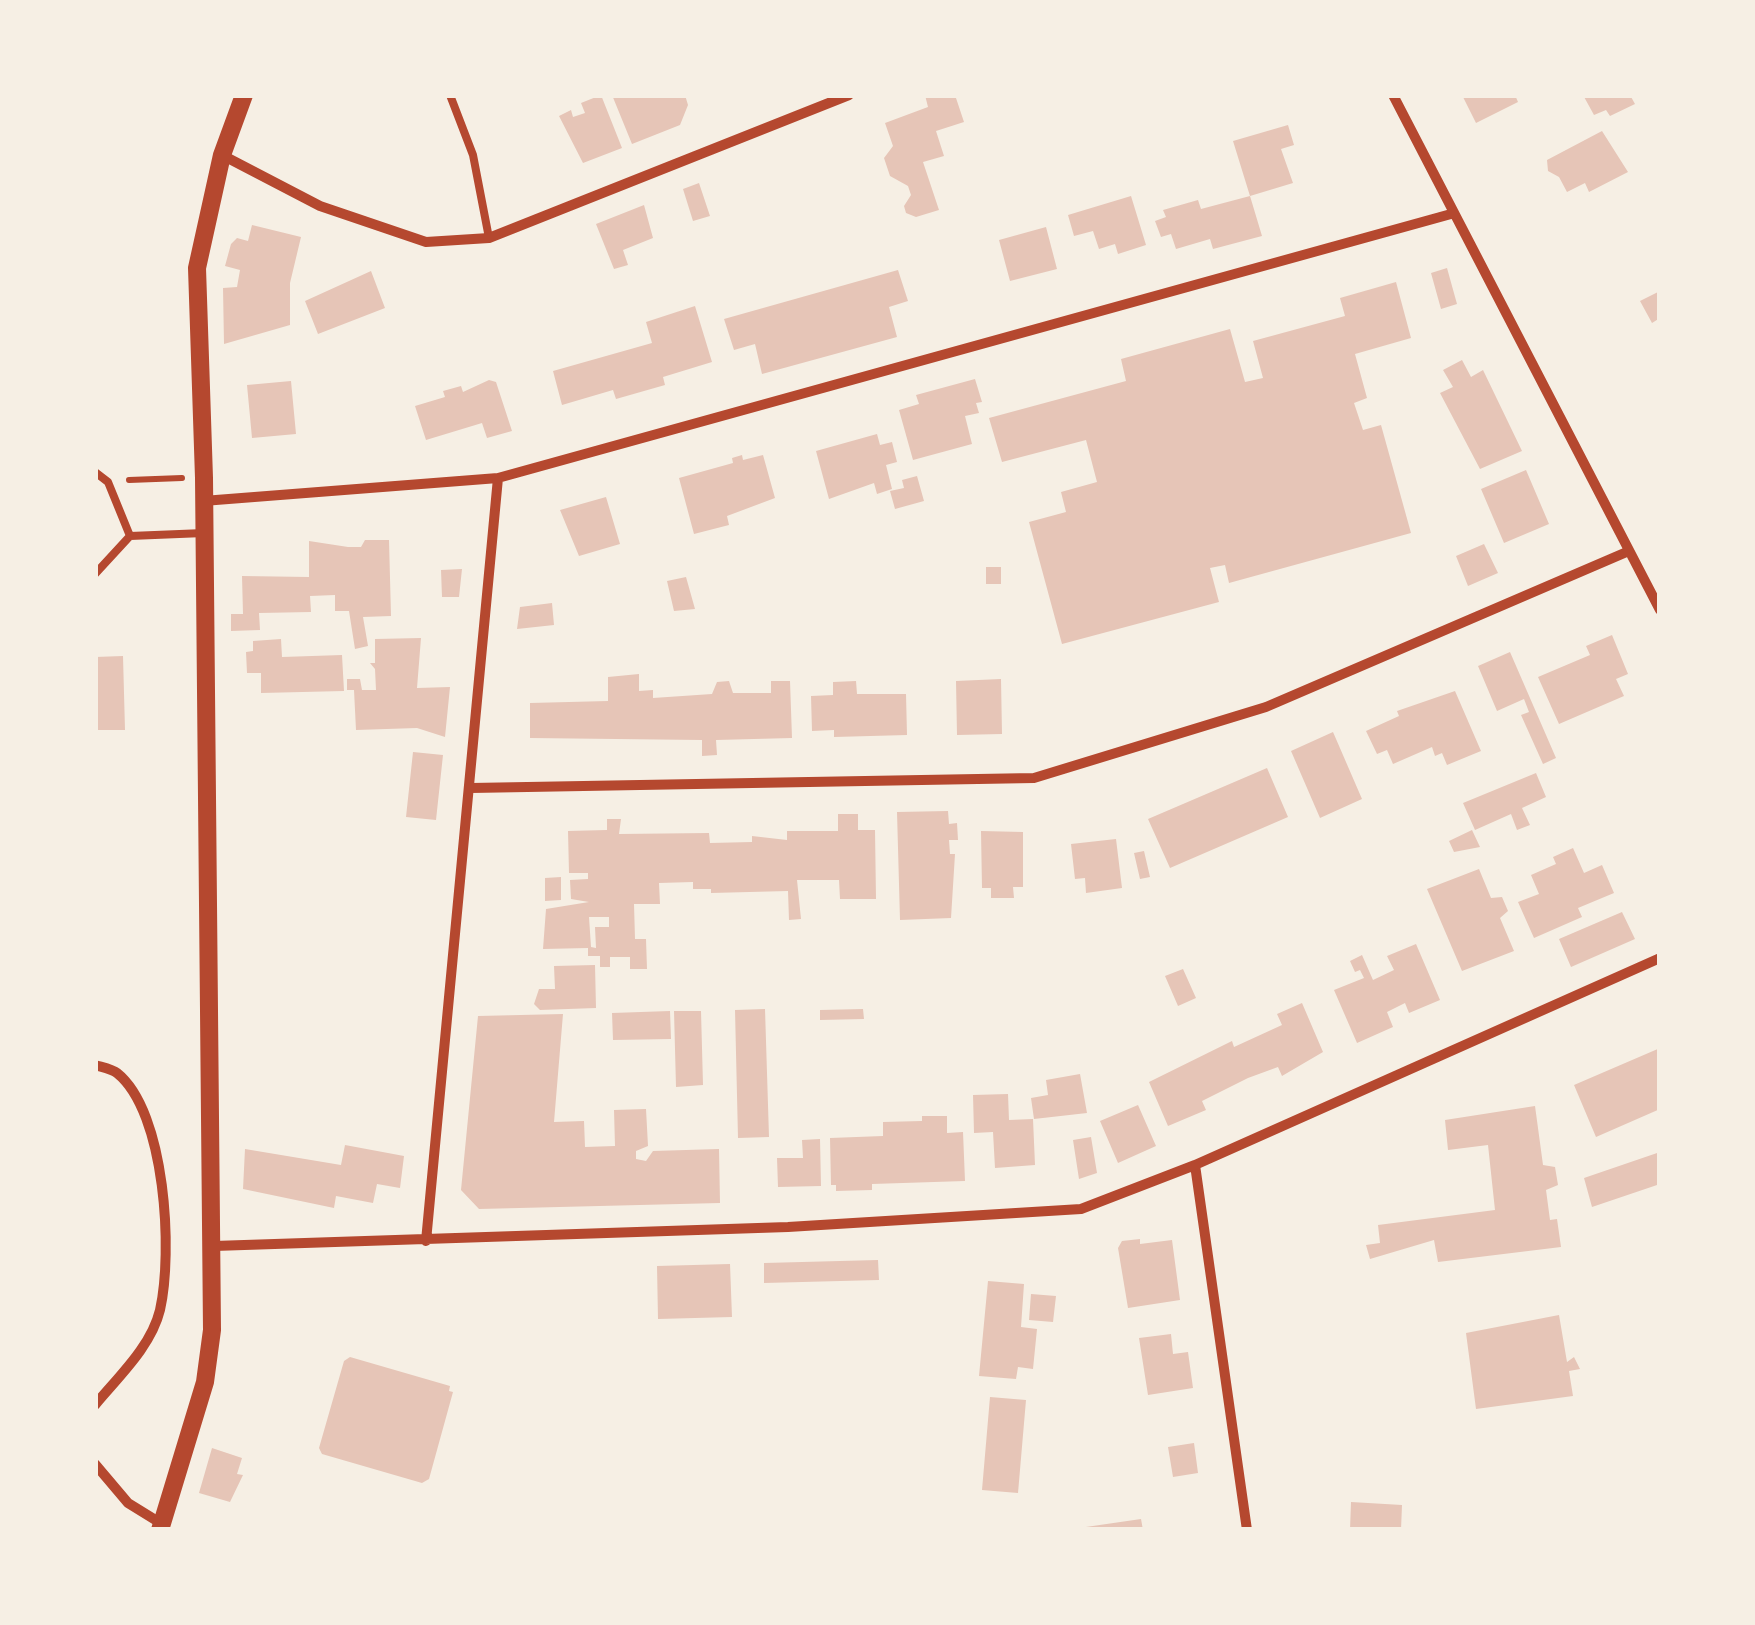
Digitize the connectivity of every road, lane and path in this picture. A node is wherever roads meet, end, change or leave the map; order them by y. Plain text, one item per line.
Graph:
1 (244, 95) edge
2 (450, 95) edge
3 (849, 95) edge
4 (1392, 95) edge
5 (222, 155) junction
6 (1451, 214) junction
7 (488, 238) junction
8 (95, 472) edge
9 (175, 478) dead end
10 (498, 478) junction
11 (108, 482) junction
12 (203, 500) junction
13 (204, 533) junction
14 (130, 536) junction
15 (1628, 551) junction
16 (95, 574) edge
17 (1657, 596) edge
18 (1660, 610) edge
19 (471, 788) junction
20 (1660, 958) edge
21 (95, 1066) edge
22 (1195, 1165) junction
23 (426, 1241) junction
24 (214, 1246) junction
25 (95, 1405) edge
26 (95, 1464) edge
27 (161, 1527) edge
28 (1246, 1530) edge

1 - 5 street
2 - 7 lane
3 - 7 street
4 - 6 street
5 - 7 street
5 - 12 street
6 - 10 street
6 - 15 street
8 - 11 lane
9 - 11 path
10 - 12 street
10 - 19 street
11 - 14 lane
12 - 13 street
13 - 14 lane
13 - 24 street
14 - 16 lane
15 - 17 street
15 - 19 street
17 - 18 street
19 - 23 street
20 - 22 street
21 - 25 street
22 - 23 street
22 - 28 street
23 - 24 street
24 - 27 street
26 - 27 street

